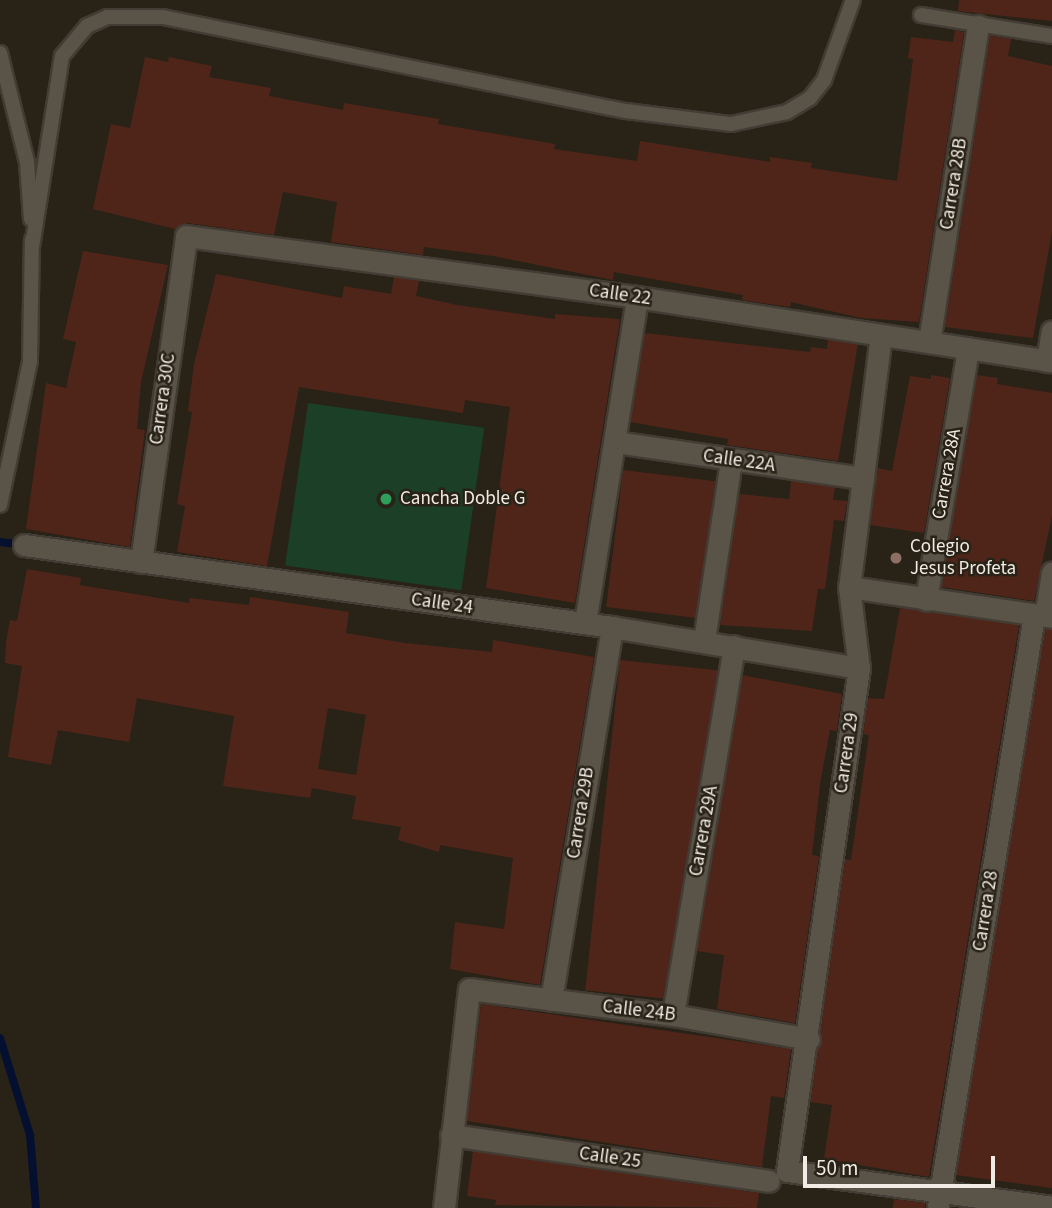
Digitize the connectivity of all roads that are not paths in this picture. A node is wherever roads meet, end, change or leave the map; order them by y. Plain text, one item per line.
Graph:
1 (853, 0) edge
2 (921, 15) dead end
3 (978, 26) junction
4 (1052, 36) edge
5 (0, 53) edge
6 (186, 236) joint
7 (32, 247) junction
8 (638, 298) junction
9 (1052, 331) edge
10 (881, 335) junction
11 (929, 342) junction
12 (968, 348) junction
13 (1050, 361) edge
14 (615, 442) junction
15 (732, 460) junction
16 (863, 478) junction
17 (0, 505) edge
18 (23, 545) dead end
19 (141, 562) junction
20 (1052, 573) edge
21 (849, 587) junction
22 (926, 600) junction
23 (1044, 616) edge
24 (585, 623) junction
25 (612, 627) junction
26 (704, 641) junction
27 (734, 646) junction
28 (859, 668) junction
29 (551, 1000) junction
30 (673, 1015) junction
31 (809, 1039) junction
32 (451, 1135) junction
33 (778, 1176) junction
34 (939, 1201) edge
35 (1052, 1207) edge
36 (444, 1208) edge

1 - 7 lane
2 - 3 lane
3 - 4 lane
3 - 11 street, Carrera 28B
5 - 7 lane
6 - 8 street, Calle 22
6 - 19 street, Carrera 30C
7 - 17 lane
8 - 10 street, Calle 22
8 - 14 street
9 - 13 street
10 - 11 street, Calle 22
10 - 16 street, Carrera 29
11 - 12 street, Calle 22
12 - 13 street, Calle 22
12 - 22 street, Carrera 28A
14 - 15 street, Calle 22A
14 - 24 street
15 - 16 street, Calle 22A
15 - 26 street
16 - 21 street, Carrera 29
18 - 19 street, Calle 24
19 - 24 street, Calle 24
20 - 23 street, Carrera 28
21 - 22 street
21 - 28 street, Carrera 29
22 - 23 street
23 - 34 street, Carrera 28
24 - 25 street, Calle 24
25 - 26 street, Calle 24
25 - 29 street, Carrera 29B
26 - 27 street, Calle 24
27 - 28 street, Calle 24
27 - 30 street, Carrera 29A
28 - 31 street, Carrera 29
29 - 30 street, Calle 24B
29 - 32 street, Calle 24B
30 - 31 street, Calle 24B
31 - 33 street, Carrera 29
32 - 33 street, Calle 25
32 - 36 street
33 - 34 street, Calle 25
34 - 35 street, Calle 25

